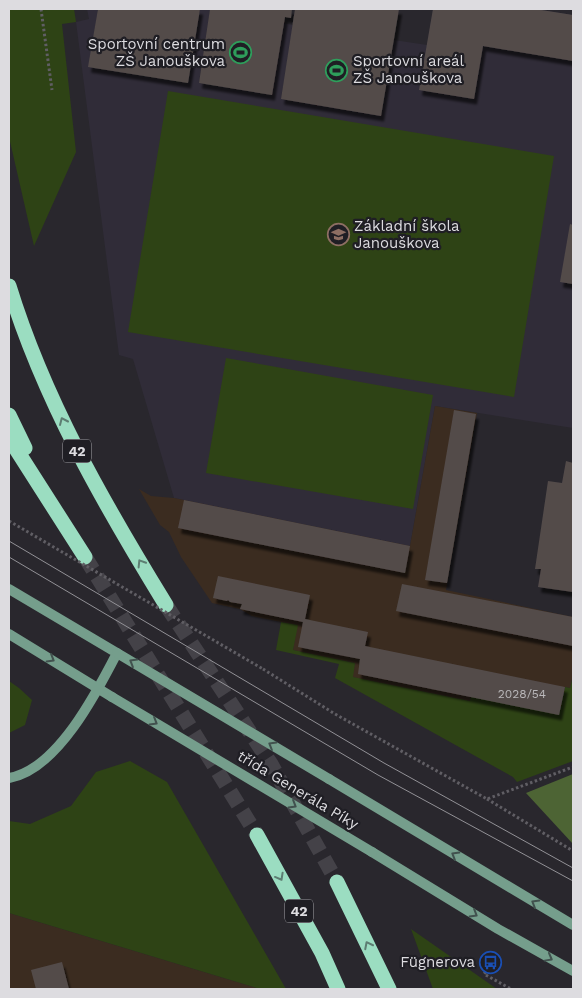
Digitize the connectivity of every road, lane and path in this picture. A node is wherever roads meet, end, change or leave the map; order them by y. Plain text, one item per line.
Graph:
1 (41, 9) edge
2 (52, 90) dead end
3 (9, 286) edge
4 (9, 415) edge
5 (9, 438) edge
6 (9, 521) edge
7 (68, 528) junction
8 (85, 558) tunnel mouth
9 (9, 589) edge
10 (166, 605) tunnel mouth
11 (9, 634) edge
12 (116, 653) junction
13 (101, 684) junction
14 (573, 767) edge
15 (9, 778) edge
16 (487, 799) junction
17 (257, 835) tunnel mouth
18 (573, 851) edge
19 (337, 882) tunnel mouth
20 (573, 925) edge
21 (492, 964) dead end
22 (572, 970) edge
23 (338, 989) edge
24 (389, 989) edge
25 (512, 989) edge

1 - 2 path
10 -> 3 highway, 42
4 - 7 highway
5 - 7 highway
6 - 16 path, bridge
7 - 8 highway
9 - 12 main road, třída Generála Píky
11 -> 13 main road, třída Generála Píky
12 - 13 main road
20 -> 12 main road, třída Generála Píky, bridge
13 - 15 main road
13 -> 22 main road, třída Generála Píky, bridge
14 - 16 path
16 - 18 path
17 -> 23 highway, 42
24 -> 19 highway
21 - 25 path

